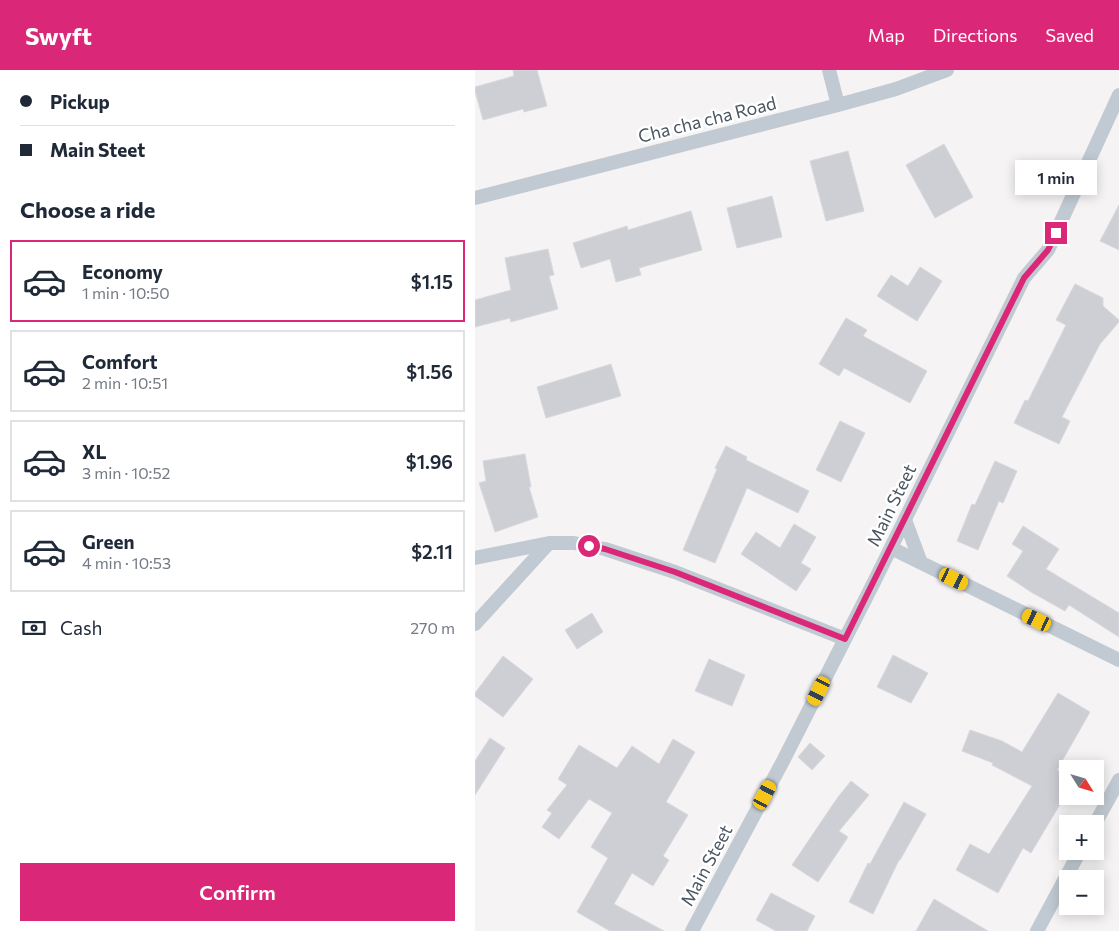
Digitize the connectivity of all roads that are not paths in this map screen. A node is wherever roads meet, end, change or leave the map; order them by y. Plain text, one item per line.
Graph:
1 (829, 70) edge
2 (947, 70) edge
3 (1119, 95) edge
4 (838, 105) junction
5 (475, 198) edge
6 (905, 520) junction
7 (549, 543) junction
8 (891, 548) junction
9 (475, 558) edge
10 (921, 563) junction
11 (475, 624) edge
12 (845, 639) junction
13 (1119, 660) edge
14 (1119, 780) edge
15 (1100, 815) edge
16 (1075, 860) edge
17 (692, 931) edge
18 (1037, 931) edge

1 - 4 street
2 - 4 street, Cha cha cha Road
3 - 6 street, Main Steet
4 - 5 street, Cha cha cha Road
6 - 8 street, Main Steet
6 - 10 street
7 - 9 street
7 - 11 street
7 - 12 street
8 - 10 street
8 - 12 street, Main Steet
10 - 13 street
12 - 17 street, Main Steet
14 - 15 street
16 - 18 street

